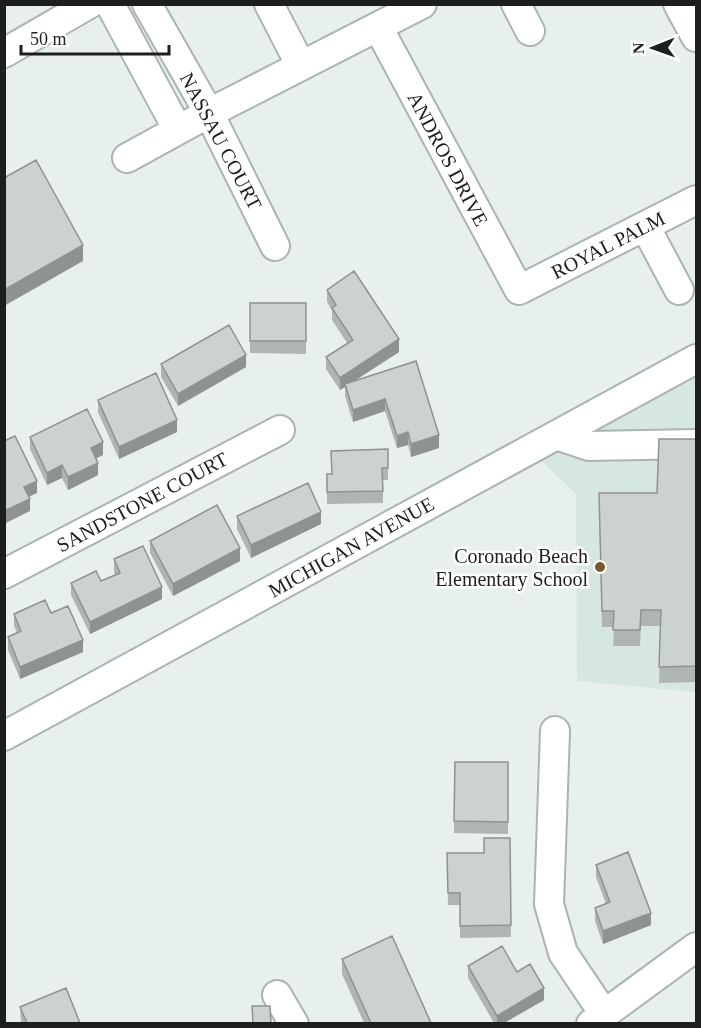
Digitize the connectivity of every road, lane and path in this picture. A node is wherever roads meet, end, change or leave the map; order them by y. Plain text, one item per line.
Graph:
1 (110, 4) edge
2 (147, 4) edge
3 (269, 4) edge
4 (422, 4) edge
5 (516, 4) edge
6 (678, 4) edge
7 (80, 6) edge
8 (378, 27) junction
9 (530, 31) dead end
10 (696, 36) edge
11 (4, 53) edge
12 (301, 66) junction
13 (209, 113) junction
14 (178, 130) junction
15 (127, 158) dead end
16 (696, 200) edge
17 (645, 226) junction
18 (275, 246) dead end
19 (519, 290) joint
20 (679, 290) dead end
21 (696, 359) edge
22 (280, 430) dead end
23 (556, 435) junction
24 (696, 444) edge
25 (4, 574) edge
26 (555, 731) dead end
27 (4, 736) edge
28 (696, 947) edge
29 (277, 995) dead end
30 (598, 1019) edge
31 (294, 1023) edge

1 - 14 street
2 - 13 street, NASSAU COURT
3 - 12 street
4 - 8 street
5 - 9 street
6 - 10 street
7 - 11 street
8 - 12 street
8 - 19 street, ANDROS DRIVE
12 - 13 street
13 - 14 street
13 - 18 street, NASSAU COURT
14 - 15 street
16 - 17 street, ROYAL PALM
17 - 19 street, ROYAL PALM
17 - 20 street
21 - 23 street, MICHIGAN AVENUE
22 - 25 street, SANDSTONE COURT
23 - 24 street
23 - 27 street, MICHIGAN AVENUE
26 - 30 street
28 - 30 street
29 - 31 street

